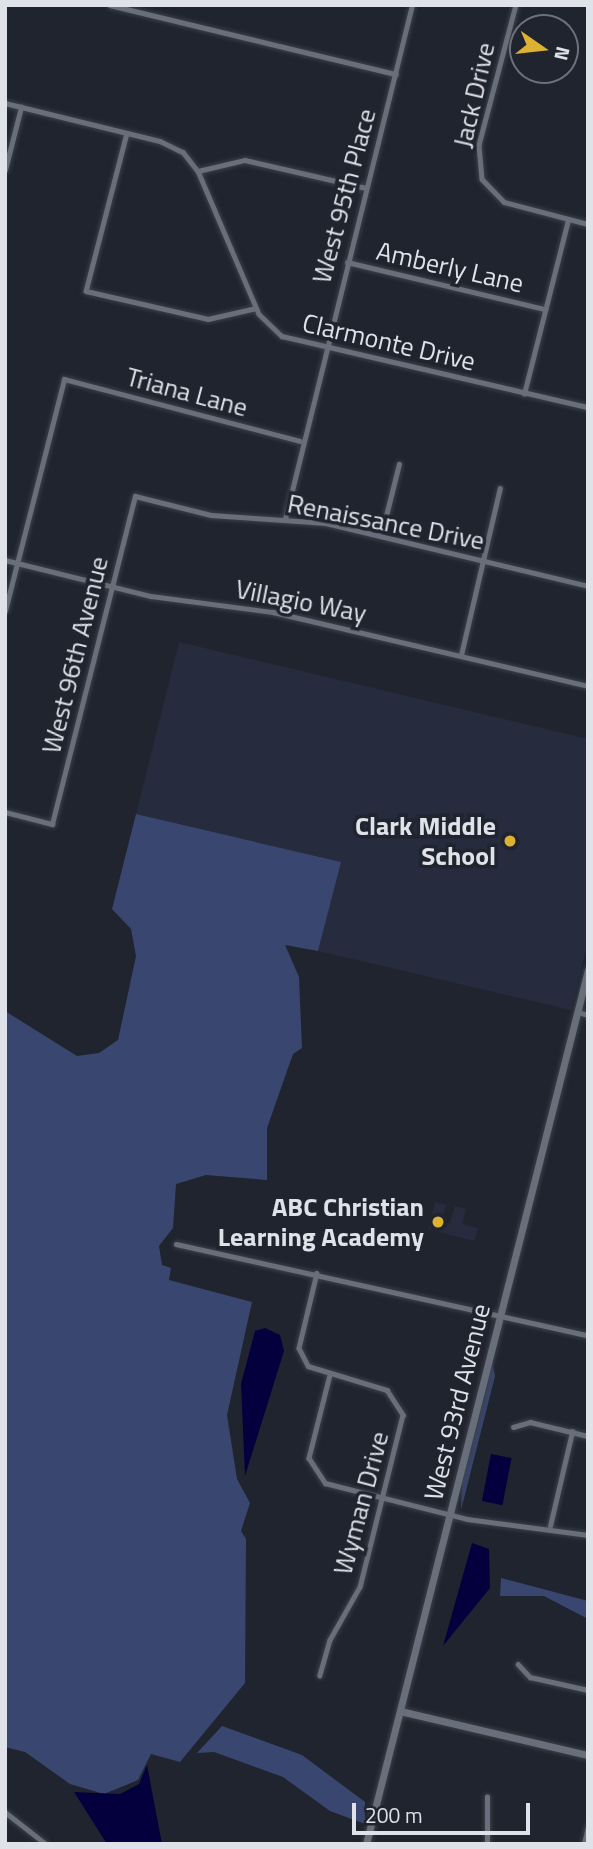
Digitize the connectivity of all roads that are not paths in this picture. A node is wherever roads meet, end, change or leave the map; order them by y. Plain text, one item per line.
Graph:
1 (110, 5) edge
2 (412, 5) edge
3 (516, 5) edge
4 (396, 74) junction
5 (5, 103) edge
6 (21, 107) junction
7 (127, 133) junction
8 (5, 170) edge
9 (198, 171) junction
10 (366, 188) junction
11 (568, 219) junction
12 (588, 224) edge
13 (347, 262) junction
14 (256, 308) junction
15 (545, 309) junction
16 (325, 348) junction
17 (523, 394) junction
18 (588, 407) edge
19 (300, 441) junction
20 (399, 464) dead end
21 (500, 488) dead end
22 (135, 496) joint
23 (285, 519) junction
24 (381, 536) junction
25 (5, 560) edge
26 (484, 561) junction
27 (18, 563) junction
28 (588, 586) edge
29 (112, 587) junction
30 (5, 611) edge
31 (461, 655) junction
32 (588, 686) edge
33 (5, 812) edge
34 (588, 970) edge
35 (578, 1012) junction
36 (588, 1015) edge
37 (176, 1244) dead end
38 (317, 1273) junction
39 (501, 1317) junction
40 (588, 1335) edge
41 (330, 1374) junction
42 (513, 1427) dead end
43 (572, 1432) junction
44 (588, 1436) edge
45 (383, 1499) junction
46 (450, 1515) junction
47 (550, 1526) junction
48 (588, 1535) edge
49 (518, 1664) dead end
50 (320, 1676) dead end
51 (588, 1690) edge
52 (400, 1711) junction
53 (588, 1755) edge
54 (487, 1797) dead end
55 (5, 1812) edge
56 (588, 1826) edge
57 (46, 1844) edge
58 (366, 1844) edge
59 (487, 1844) edge
60 (584, 1844) edge

1 - 4 street
2 - 4 street, West 95th Place
3 - 11 street, Jack Drive
4 - 10 street, West 95th Place
5 - 6 street, Clarmonte Drive
6 - 7 street, Clarmonte Drive
6 - 8 street
7 - 9 street, Clarmonte Drive
7 - 14 street
9 - 10 street
9 - 14 street, Clarmonte Drive
10 - 13 street, West 95th Place
11 - 12 street, Jack Drive
11 - 15 street
13 - 15 street, Amberly Lane
13 - 16 street, West 95th Place
14 - 16 street, Clarmonte Drive
15 - 17 street
16 - 17 street, Clarmonte Drive
16 - 19 street, West 95th Place
17 - 18 street, Clarmonte Drive
19 - 23 street, West 95th Place
19 - 27 street, Triana Lane
20 - 24 street
21 - 26 street
22 - 23 street, Renaissance Drive
22 - 29 street, West 96th Avenue
23 - 24 street, Renaissance Drive
24 - 26 street, Renaissance Drive
25 - 27 street, Villagio Way
26 - 28 street, Renaissance Drive
26 - 31 street
27 - 29 street, Villagio Way
27 - 30 street
29 - 31 street, Villagio Way
29 - 33 street, West 96th Avenue
31 - 32 street, Villagio Way
34 - 35 street, West 93rd Avenue
35 - 36 street
35 - 39 street, West 93rd Avenue
37 - 38 street
38 - 39 street
38 - 41 street, Wyman Drive
39 - 40 street
39 - 46 street, West 93rd Avenue
41 - 45 street, Wyman Drive
41 - 45 street
42 - 43 street
43 - 44 street
43 - 47 street
45 - 46 street
45 - 50 street, Wyman Drive
46 - 47 street
46 - 52 street, West 93rd Avenue
47 - 48 street
49 - 51 street
52 - 53 street
52 - 58 street, West 93rd Avenue
54 - 59 street
55 - 57 street
56 - 60 street

